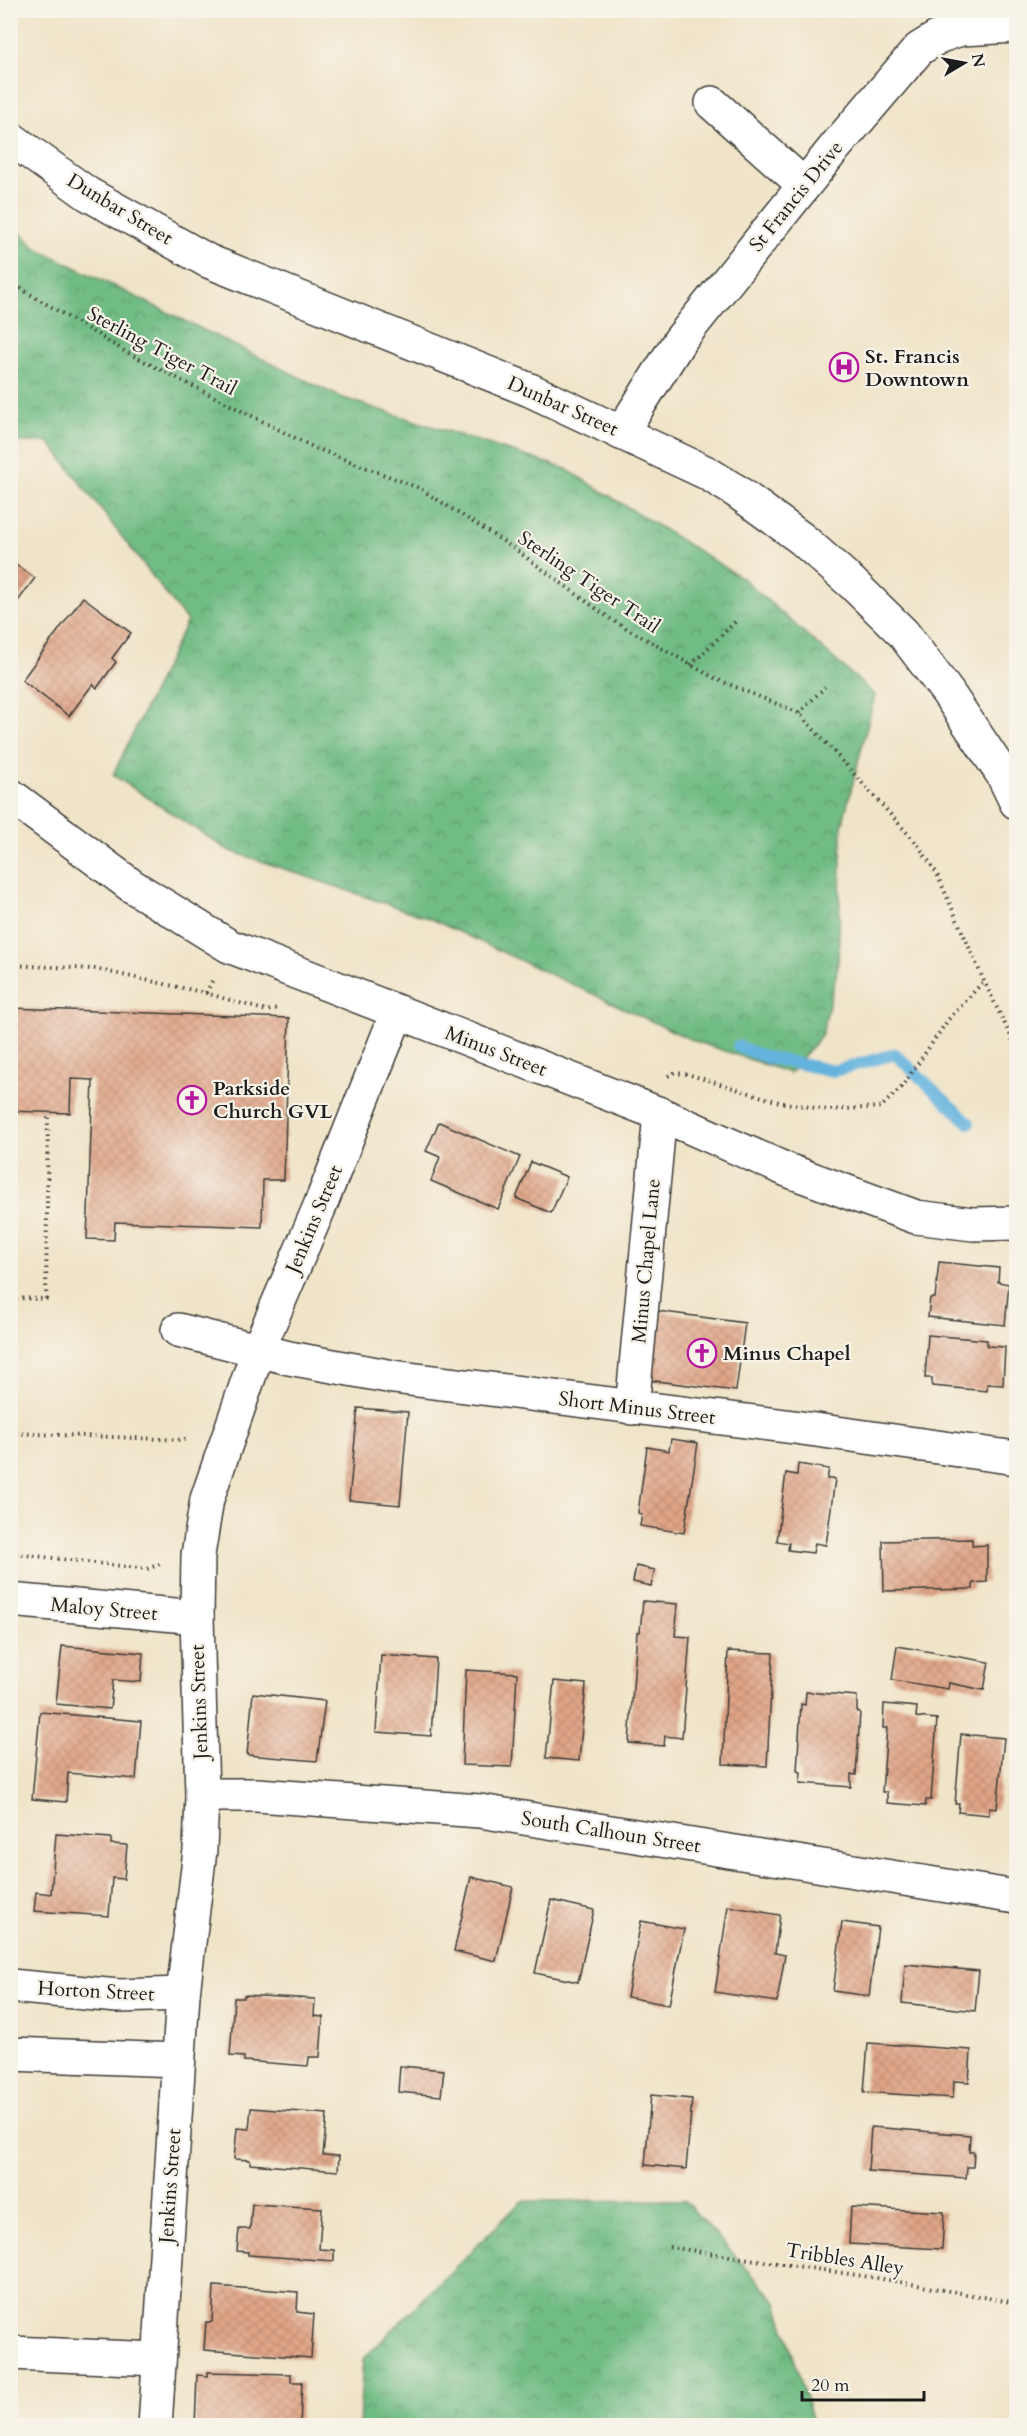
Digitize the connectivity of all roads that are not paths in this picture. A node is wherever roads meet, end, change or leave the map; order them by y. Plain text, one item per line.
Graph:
1 (938, 23) edge
2 (1017, 26) edge
3 (712, 104) dead end
4 (10, 138) edge
5 (804, 185) junction
6 (621, 433) junction
7 (10, 795) edge
8 (1017, 802) edge
9 (397, 1013) junction
10 (660, 1114) junction
11 (1017, 1223) edge
12 (178, 1330) dead end
13 (259, 1348) junction
14 (632, 1408) junction
15 (1017, 1458) edge
16 (10, 1600) edge
17 (197, 1617) junction
18 (202, 1795) junction
19 (1017, 1898) edge
20 (10, 1986) edge
21 (183, 1994) junction
22 (10, 2054) edge
23 (178, 2060) junction
24 (10, 2353) edge
25 (159, 2359) junction
26 (155, 2426) edge

1 - 2 street, St Francis Drive
1 - 5 street, St Francis Drive
3 - 5 street
4 - 6 street, Dunbar Street
5 - 6 street, St Francis Drive
6 - 8 street, Dunbar Street
7 - 9 street, Minus Street
9 - 10 street, Minus Street
9 - 13 street, Jenkins Street
10 - 11 street, Minus Street
10 - 14 street, Minus Chapel Lane
12 - 13 street, Short Minus Street
13 - 14 street, Short Minus Street
13 - 17 street, Jenkins Street
14 - 15 street, Short Minus Street
16 - 17 street, Maloy Street
17 - 18 street, Jenkins Street
18 - 19 street, South Calhoun Street
18 - 21 street, Jenkins Street
20 - 21 street, Horton Street
21 - 23 street, Jenkins Street
22 - 23 street
23 - 25 street, Jenkins Street
24 - 25 street
25 - 26 street, Jenkins Street

